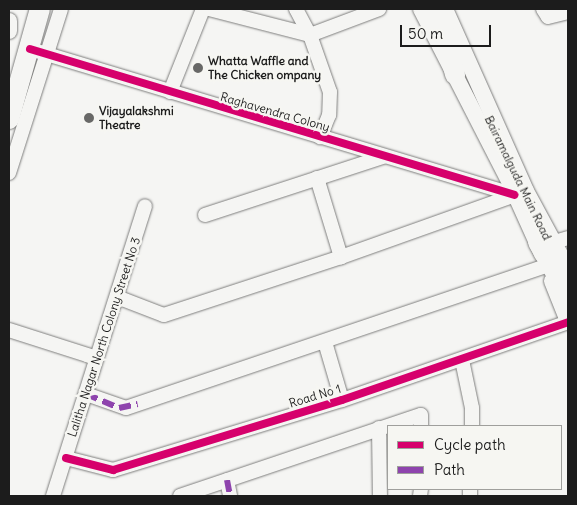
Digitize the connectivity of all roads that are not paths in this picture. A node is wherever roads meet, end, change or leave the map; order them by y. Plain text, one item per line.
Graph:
1 (40, 9) edge
2 (61, 9) edge
3 (203, 9) edge
4 (209, 9) edge
5 (296, 9) edge
6 (379, 9) edge
7 (421, 9) edge
8 (434, 9) edge
9 (445, 9) edge
10 (543, 9) edge
11 (568, 12) edge
12 (9, 21) edge
13 (9, 31) edge
14 (310, 35) junction
15 (37, 52) junction
16 (455, 74) junction
17 (170, 92) junction
18 (9, 119) edge
19 (320, 137) junction
20 (386, 156) junction
21 (9, 174) edge
22 (317, 178) junction
23 (515, 195) junction
24 (145, 206) dead end
25 (205, 215) dead end
26 (554, 241) edge
27 (341, 257) junction
28 (545, 266) junction
29 (568, 269) edge
30 (568, 296) edge
31 (117, 297) junction
32 (568, 321) edge
33 (9, 330) edge
34 (325, 342) junction
35 (97, 358) junction
36 (462, 360) junction
37 (86, 394) junction
38 (342, 400) junction
39 (387, 425) edge
40 (388, 425) edge
41 (421, 425) edge
42 (472, 425) edge
43 (379, 428) junction
44 (66, 458) junction
45 (227, 480) junction
46 (205, 492) edge
47 (54, 496) edge
48 (180, 496) edge
49 (230, 496) edge
50 (380, 496) edge

1 - 15 highway
2 - 15 street
3 - 17 street
4 - 14 street
5 - 14 street
6 - 14 street
7 - 16 main road, Bairamalguda Main Road
8 - 16 highway
9 - 26 main road
10 - 11 street
12 - 13 main road
14 - 19 street
15 - 17 street, Raghavendra Colony
15 - 18 highway
15 - 21 street
16 - 23 main road, Bairamalguda Main Road
17 - 19 street, Raghavendra Colony
19 - 20 street, Raghavendra Colony
20 - 22 street
20 - 23 street, Raghavendra Colony
22 - 25 street
22 - 27 street
23 - 26 main road, Bairamalguda Main Road
23 - 27 street
24 - 31 street, Lalitha Nagar North Colony Street No 3
26 - 28 main road, Bairamalguda Main Road
26 - 29 main road
26 - 30 highway
27 - 31 street
28 - 32 main road, Bairamalguda Main Road
28 - 34 street
31 - 35 street, Lalitha Nagar North Colony Street No 3
32 - 36 street, Road No 1
33 - 35 street
34 - 37 street
34 - 38 street
35 - 37 street, Lalitha Nagar North Colony Street No 3
36 - 38 street, Road No 1
36 - 42 street
37 - 44 street, Lalitha Nagar North Colony Street No 3
38 - 44 street, Road No 1
39 - 43 street
40 - 41 street
43 - 45 street
43 - 50 street
44 - 47 street, Lalitha Nagar North Colony Street No 3
45 - 46 street
45 - 49 street
46 - 48 street

